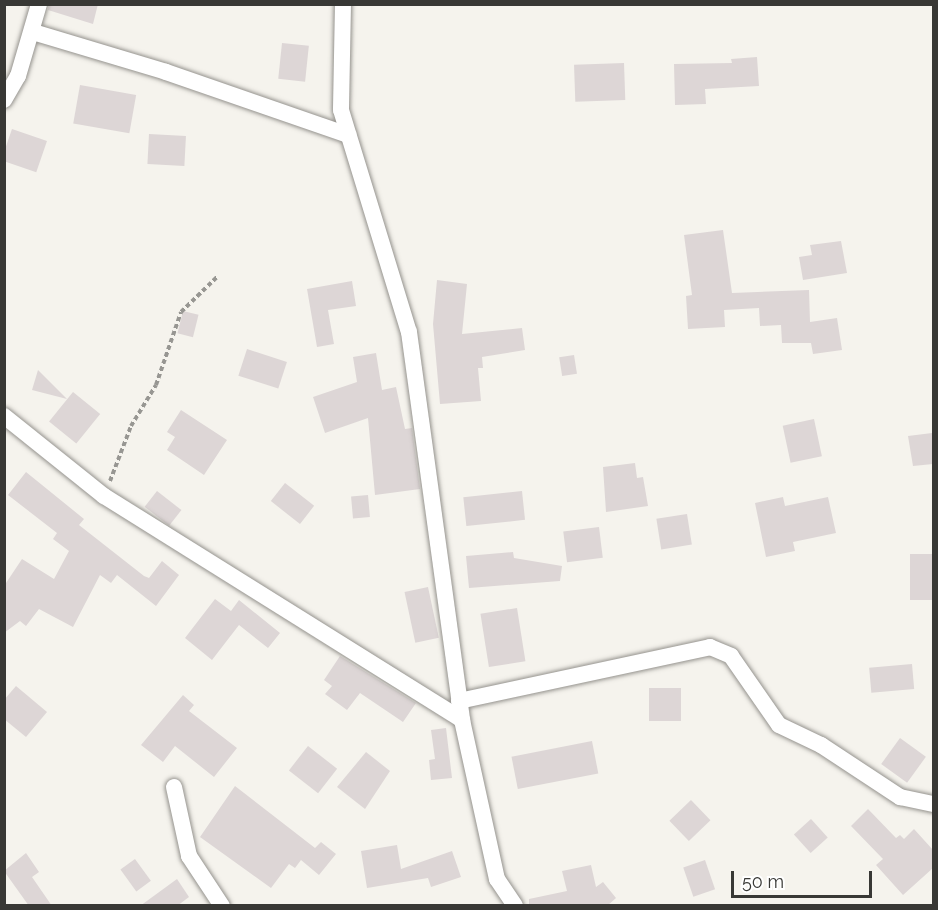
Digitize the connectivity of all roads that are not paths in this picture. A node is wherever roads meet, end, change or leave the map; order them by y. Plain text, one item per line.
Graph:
1 (39, 4) edge
2 (343, 4) edge
3 (33, 32) junction
4 (4, 100) edge
5 (348, 135) junction
6 (4, 416) edge
7 (459, 701) junction
8 (462, 720) junction
9 (174, 787) dead end
10 (933, 804) edge
11 (222, 906) edge
12 (515, 906) edge

1 - 3 street
2 - 5 street
3 - 4 street
3 - 5 street
5 - 7 street
6 - 8 street
7 - 8 street
7 - 10 street
8 - 12 street
9 - 11 street

